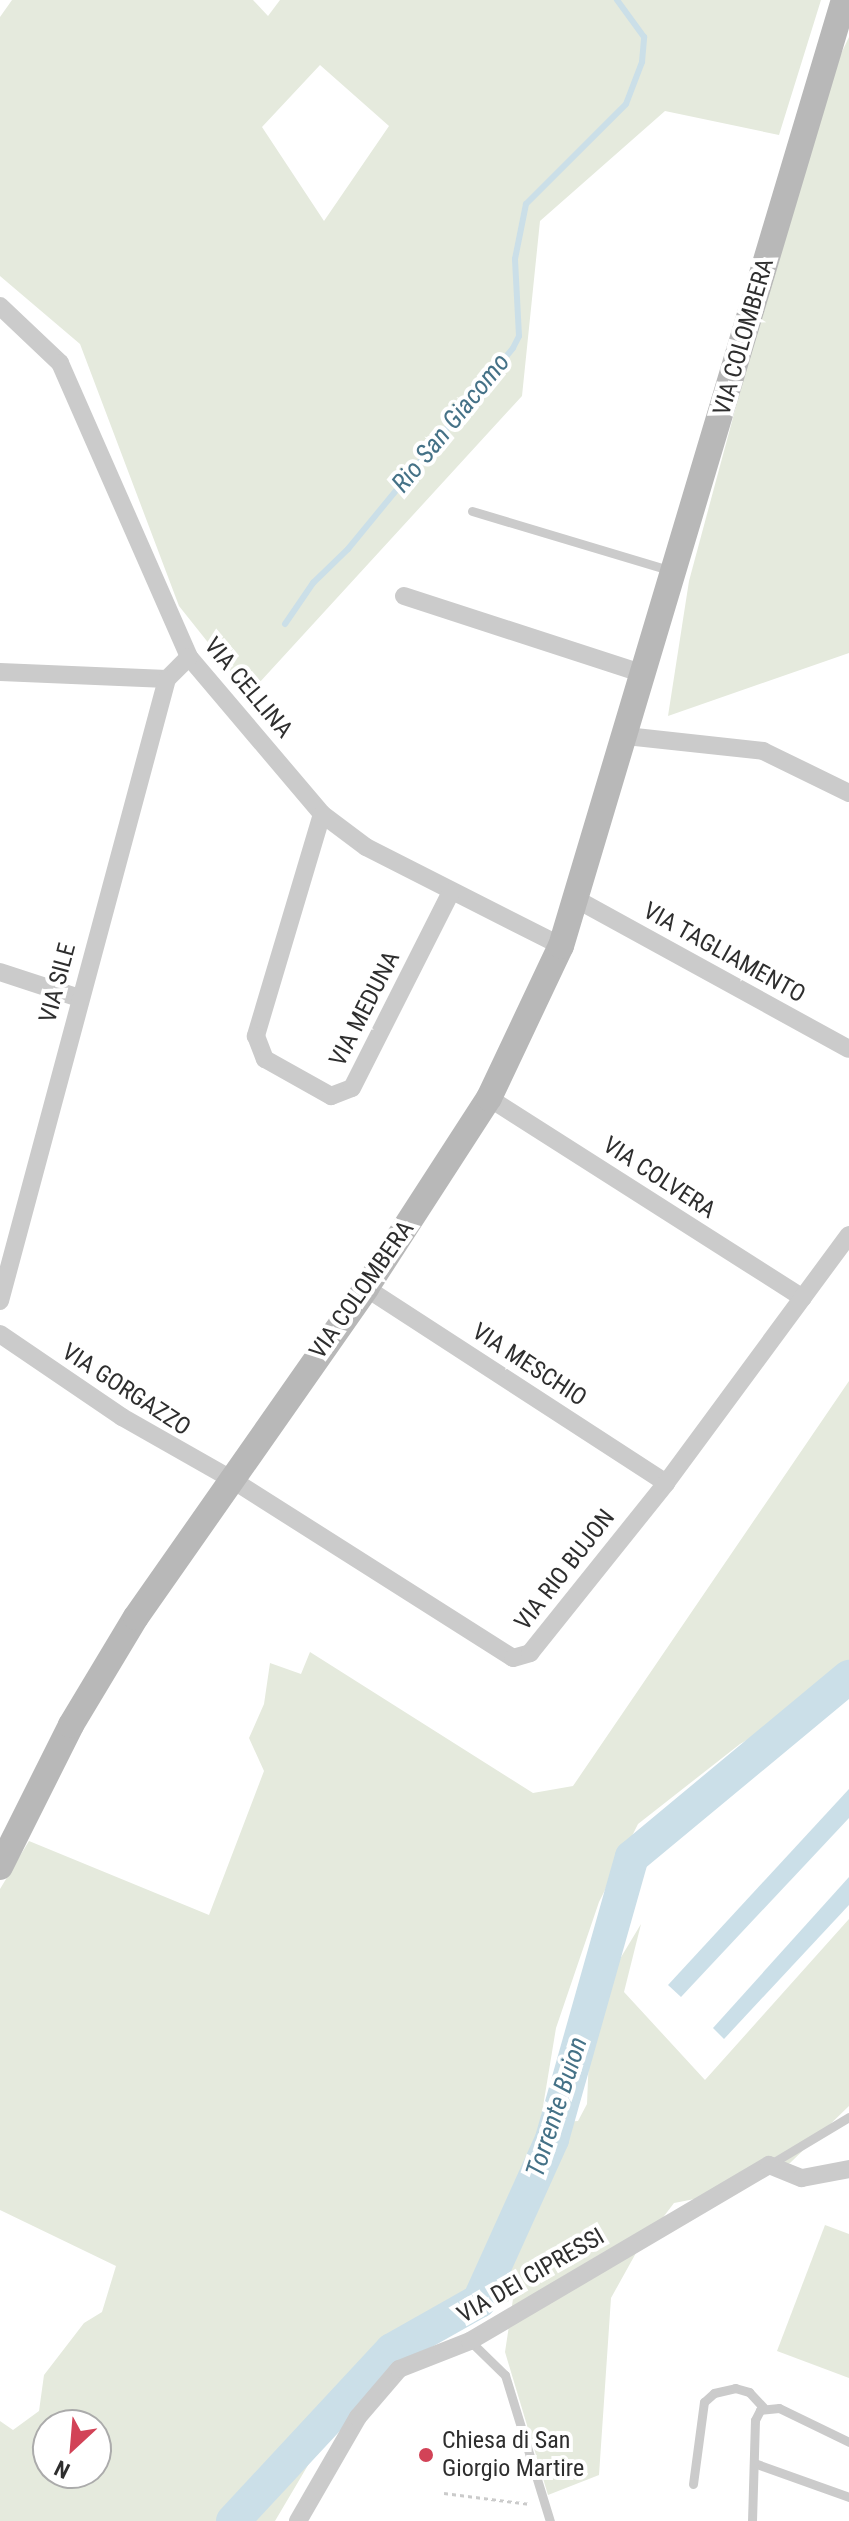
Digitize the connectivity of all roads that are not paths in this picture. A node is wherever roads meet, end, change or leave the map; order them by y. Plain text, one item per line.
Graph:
1 (844, 0) edge
2 (0, 306) edge
3 (472, 511) dead end
4 (674, 572) junction
5 (404, 596) dead end
6 (189, 657) junction
7 (0, 672) edge
8 (644, 674) junction
9 (167, 679) junction
10 (626, 736) junction
11 (849, 793) edge
12 (322, 814) junction
13 (451, 892) junction
14 (576, 899) junction
15 (561, 946) junction
16 (0, 972) edge
17 (79, 998) junction
18 (849, 1049) edge
19 (489, 1098) junction
20 (849, 1235) edge
21 (366, 1288) junction
22 (803, 1298) junction
23 (0, 1301) edge
24 (0, 1334) edge
25 (231, 1479) junction
26 (666, 1483) junction
27 (0, 1867) edge
28 (849, 2117) edge
29 (769, 2165) junction
30 (848, 2168) edge
31 (470, 2341) junction
32 (763, 2407) junction
33 (849, 2442) edge
34 (754, 2463) junction
35 (693, 2484) dead end
36 (849, 2497) edge
37 (752, 2519) edge
38 (298, 2521) edge
39 (550, 2521) edge
40 (763, 2521) edge

1 - 4 street, VIA COLOMBERA
2 - 6 street, VIA CELLINA
3 - 4 lane
4 - 8 street, VIA COLOMBERA
5 - 8 street
6 - 9 street
6 - 12 street, VIA CELLINA
7 - 9 street
8 - 10 street, VIA COLOMBERA
9 - 17 street, VIA SILE
10 - 11 street
10 - 14 street, VIA COLOMBERA
12 - 13 street, VIA CELLINA
12 - 13 street, VIA MEDUNA
13 - 15 street, VIA CELLINA
14 - 15 street, VIA COLOMBERA
14 - 18 street, VIA TAGLIAMENTO
15 - 19 street, VIA COLOMBERA
16 - 17 street
17 - 23 street, VIA SILE
19 - 21 street, VIA COLOMBERA
19 - 22 street, VIA COLVERA
20 - 22 street, VIA RIO BUJON
21 - 25 street, VIA COLOMBERA
21 - 26 street, VIA MESCHIO
22 - 26 street, VIA RIO BUJON
24 - 25 street, VIA GORGAZZO
25 - 26 street, VIA RIO BUJON
25 - 27 street, VIA COLOMBERA
28 - 29 lane
29 - 30 street
29 - 31 street, VIA DEI CIPRESSI
31 - 38 street, VIA DEI CIPRESSI
31 - 39 lane
32 - 33 lane
32 - 34 lane
32 - 35 lane
34 - 36 lane
34 - 37 lane
37 - 40 lane

